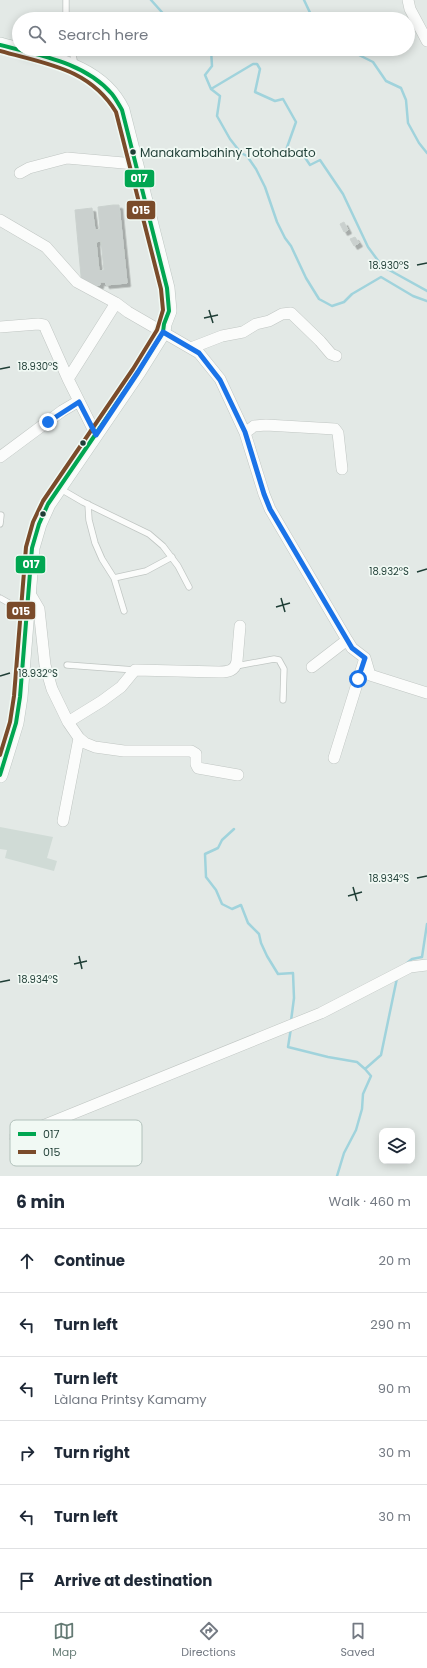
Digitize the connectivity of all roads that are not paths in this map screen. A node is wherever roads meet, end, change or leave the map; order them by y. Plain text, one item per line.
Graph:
1 (66, 0) edge
2 (408, 0) edge
3 (66, 12) edge
4 (412, 12) edge
5 (415, 18) edge
6 (427, 41) edge
7 (0, 45) edge
8 (12, 48) edge
9 (39, 56) edge
10 (73, 56) edge
11 (75, 66) junction
12 (135, 164) junction
13 (20, 173) dead end
14 (0, 220) edge
15 (116, 303) junction
16 (0, 327) edge
17 (163, 332) junction
18 (191, 348) junction
19 (336, 356) dead end
20 (68, 380) junction
21 (79, 402) junction
22 (245, 432) junction
23 (96, 435) junction
24 (0, 457) edge
25 (342, 469) dead end
26 (59, 488) junction
27 (88, 504) junction
28 (1, 515) dead end
29 (0, 524) edge
30 (172, 557) junction
31 (114, 578) junction
32 (189, 587) dead end
33 (29, 592) junction
34 (0, 598) edge
35 (124, 611) dead end
36 (27, 613) junction
37 (240, 626) dead end
38 (347, 640) junction
39 (365, 658) junction
40 (67, 665) dead end
41 (236, 666) junction
42 (312, 667) dead end
43 (135, 670) junction
44 (427, 693) edge
45 (283, 700) dead end
46 (68, 722) junction
47 (79, 738) junction
48 (334, 758) dead end
49 (0, 775) edge
50 (238, 775) dead end
51 (63, 821) dead end
52 (427, 965) edge
53 (57, 1120) edge

1 - 3 lane
2 - 4 street
5 - 6 street
7 - 8 street
9 - 11 street
10 - 11 lane
11 - 12 street
12 - 13 street
12 - 17 street
14 - 15 street
15 - 17 street
15 - 20 street
16 - 20 street
17 - 18 street
17 - 23 street
18 - 19 street
18 - 22 street
20 - 21 street
21 - 23 street
21 - 24 street
22 - 25 street
22 - 38 street
23 - 26 street
26 - 27 lane
26 - 33 street
27 - 30 lane
27 - 31 lane
28 - 29 lane
30 - 31 lane
30 - 32 lane
31 - 35 lane
33 - 36 street
33 - 46 street
34 - 36 lane
36 - 49 street
37 - 41 street
38 - 39 street
38 - 42 street
39 - 44 street
39 - 48 street
40 - 43 lane
41 - 43 street
41 - 45 lane
43 - 46 street
46 - 47 street
47 - 50 street
47 - 51 street
52 - 53 street

